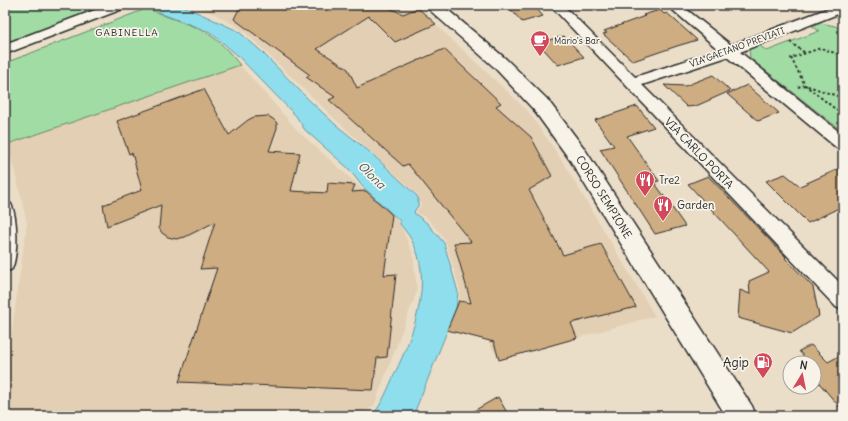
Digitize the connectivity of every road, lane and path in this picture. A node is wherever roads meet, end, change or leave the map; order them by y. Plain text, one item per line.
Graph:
1 (120, 5) edge
2 (432, 5) edge
3 (556, 5) edge
4 (673, 5) edge
5 (843, 7) edge
6 (829, 13) junction
7 (843, 23) edge
8 (5, 49) edge
9 (729, 51) junction
10 (843, 56) edge
11 (631, 83) junction
12 (805, 85) junction
13 (843, 98) edge
14 (843, 115) edge
15 (843, 144) edge
16 (5, 209) edge
17 (5, 264) edge
18 (843, 300) edge
19 (742, 416) edge

1 - 8 street
2 - 19 main road, CORSO SEMPIONE
3 - 11 street, VIA CARLO PORTA
4 - 9 street
5 - 6 street, VIA GAETANO PREVIATI
6 - 7 street
6 - 9 street, VIA GAETANO PREVIATI
9 - 11 street, VIA GAETANO PREVIATI
9 - 15 street
10 - 12 path
11 - 18 street, VIA CARLO PORTA
12 - 13 path
12 - 14 path
16 - 17 street

